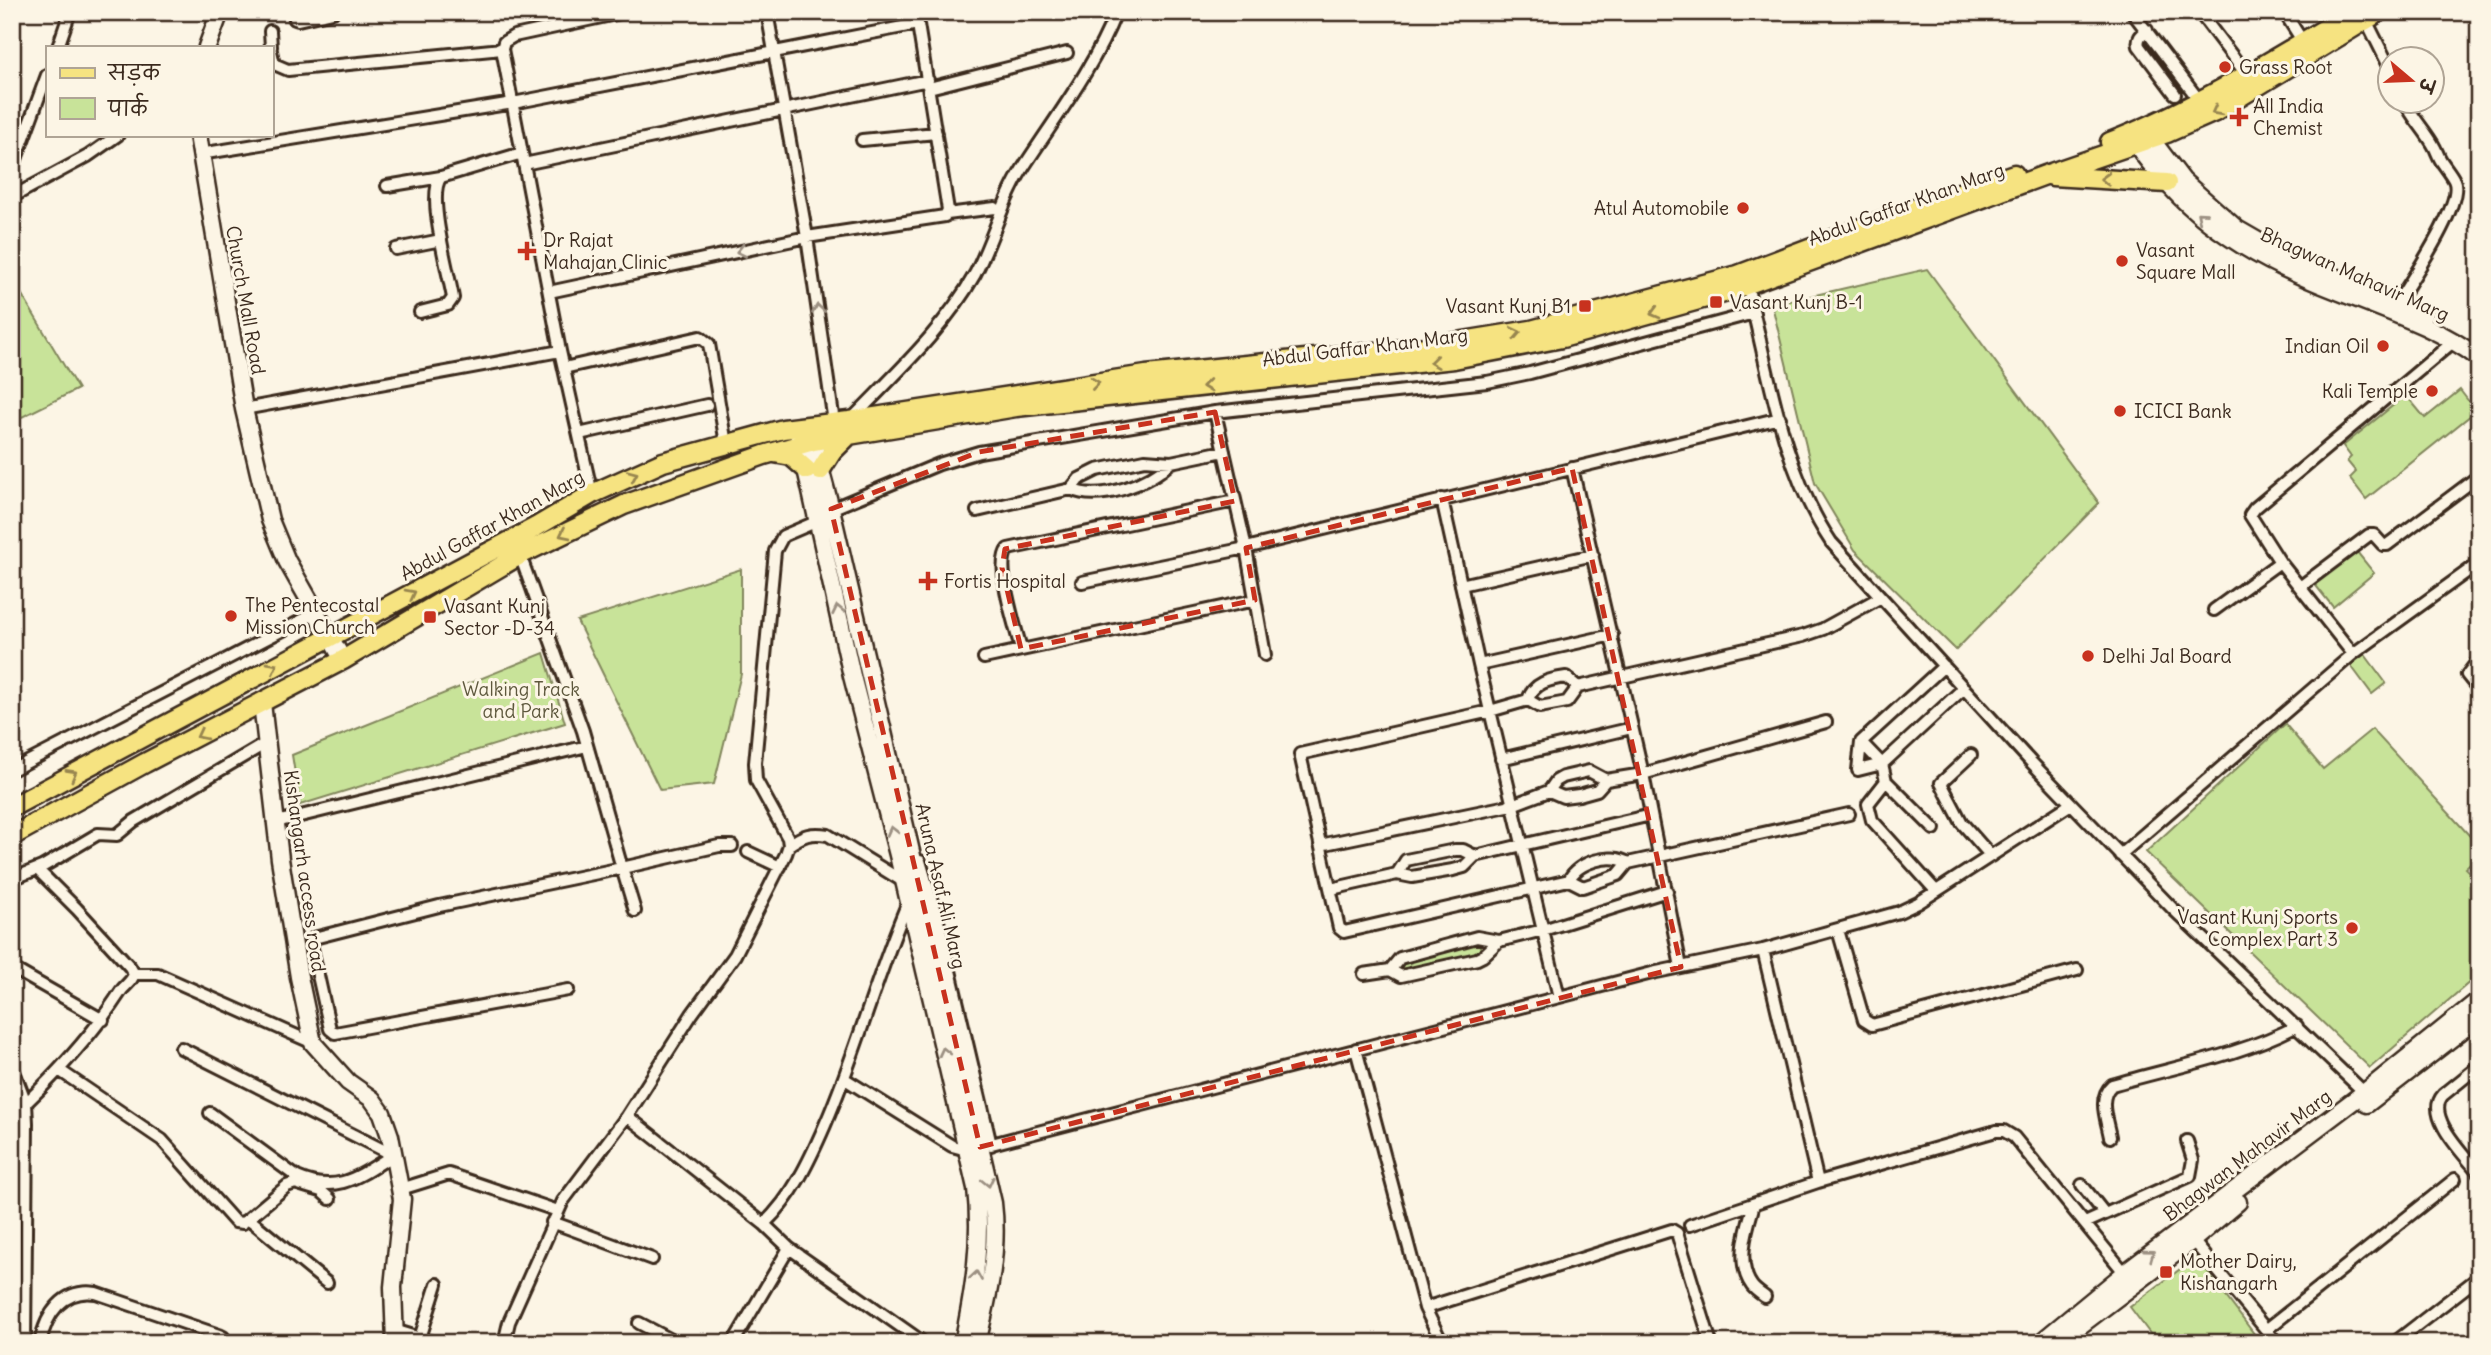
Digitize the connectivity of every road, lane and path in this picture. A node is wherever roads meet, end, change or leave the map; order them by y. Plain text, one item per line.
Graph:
1 (71, 12) edge
2 (220, 12) edge
3 (295, 12) edge
4 (333, 12) edge
5 (625, 12) edge
6 (768, 12) edge
7 (1116, 12) edge
8 (2132, 12) edge
9 (2199, 12) edge
10 (2284, 12) edge
11 (2366, 15) edge
12 (917, 18) edge
13 (2147, 30) junction
14 (270, 31) dead end
15 (2303, 42) junction
16 (58, 46) edge
17 (206, 46) edge
18 (271, 46) edge
19 (2379, 46) edge
20 (502, 48) junction
21 (774, 51) junction
22 (1067, 53) dead end
23 (273, 59) edge
24 (2246, 75) junction
25 (46, 78) edge
26 (928, 84) junction
27 (2175, 94) dead end
28 (2199, 100) junction
29 (513, 103) junction
30 (785, 111) junction
31 (2411, 116) edge
32 (936, 132) junction
33 (117, 136) edge
34 (198, 136) edge
35 (2141, 136) junction
36 (862, 140) dead end
37 (200, 154) junction
38 (523, 159) junction
39 (12, 170) edge
40 (2042, 176) junction
41 (441, 177) junction
42 (2167, 183) junction
43 (387, 186) dead end
44 (12, 197) edge
45 (995, 208) dead end
46 (947, 214) junction
47 (807, 237) junction
48 (441, 240) junction
49 (396, 249) dead end
50 (1747, 285) junction
51 (549, 292) junction
52 (2397, 308) junction
53 (420, 312) dead end
54 (1754, 313) junction
55 (2454, 342) junction
56 (2479, 345) edge
57 (560, 351) junction
58 (2479, 358) edge
59 (564, 368) junction
60 (707, 405) dead end
61 (244, 409) junction
62 (1215, 412) junction
63 (1780, 418) junction
64 (844, 426) junction
65 (800, 433) junction
66 (579, 434) junction
67 (726, 444) junction
68 (1224, 451) junction
69 (764, 455) junction
70 (1171, 462) junction
71 (1572, 468) junction
72 (814, 470) junction
73 (2479, 476) edge
74 (1071, 489) junction
75 (592, 494) junction
76 (1442, 499) junction
77 (1235, 501) junction
78 (831, 509) junction
79 (977, 510) dead end
80 (818, 521) junction
81 (1245, 548) junction
82 (520, 555) junction
83 (1593, 555) junction
84 (2280, 562) junction
85 (2479, 563) edge
86 (1082, 582) dead end
87 (1461, 585) junction
88 (2300, 587) junction
89 (1881, 597) junction
90 (1255, 600) junction
91 (2214, 610) dead end
92 (316, 613) junction
93 (1612, 635) junction
94 (329, 637) junction
95 (1021, 649) junction
96 (2353, 654) junction
97 (1265, 655) dead end
98 (984, 658) dead end
99 (2479, 659) edge
100 (343, 660) junction
101 (1479, 665) junction
102 (1944, 666) junction
103 (875, 671) dead end
104 (1621, 678) junction
105 (1578, 687) junction
106 (1964, 688) junction
107 (2479, 690) edge
108 (1528, 700) junction
109 (262, 704) junction
110 (1490, 711) junction
111 (1826, 722) dead end
112 (1632, 728) junction
113 (1861, 741) junction
114 (266, 743) junction
115 (587, 746) junction
116 (1971, 755) dead end
117 (1501, 759) junction
118 (1882, 764) junction
119 (12, 770) edge
120 (1643, 774) junction
121 (1606, 780) junction
122 (1886, 781) junction
123 (1549, 791) junction
124 (2071, 804) junction
125 (1512, 805) junction
126 (12, 807) edge
127 (1849, 814) dead end
128 (1651, 815) junction
129 (276, 822) junction
130 (1934, 829) dead end
131 (12, 835) edge
132 (789, 845) junction
133 (1320, 845) junction
134 (732, 846) dead end
135 (1522, 847) junction
136 (748, 852) dead end
137 (1661, 854) junction
138 (2120, 855) junction
139 (1475, 856) junction
140 (1991, 856) junction
141 (1628, 863) junction
142 (780, 867) junction
143 (622, 868) junction
144 (37, 869) junction
145 (1396, 874) junction
146 (12, 879) edge
147 (1569, 880) junction
148 (904, 882) junction
149 (1532, 888) junction
150 (1331, 889) junction
151 (1667, 891) junction
152 (1936, 891) junction
153 (909, 900) junction
154 (635, 911) dead end
155 (1543, 930) junction
156 (1838, 930) junction
157 (1499, 941) junction
158 (1763, 950) junction
159 (1681, 967) junction
160 (12, 968) edge
161 (1390, 970) junction
162 (2077, 971) dead end
163 (134, 974) junction
164 (1364, 974) dead end
165 (568, 990) dead end
166 (1559, 997) junction
167 (2479, 1000) edge
168 (2479, 1017) edge
169 (103, 1020) junction
170 (2297, 1026) junction
171 (313, 1043) junction
172 (181, 1048) dead end
173 (1356, 1049) junction
174 (12, 1066) edge
175 (2479, 1066) edge
176 (60, 1070) junction
177 (845, 1079) junction
178 (2368, 1096) junction
179 (26, 1103) junction
180 (210, 1113) dead end
181 (627, 1116) junction
182 (2110, 1137) dead end
183 (2187, 1141) dead end
184 (979, 1147) junction
185 (393, 1155) junction
186 (2479, 1173) edge
187 (2455, 1179) dead end
188 (1818, 1182) junction
189 (2082, 1185) dead end
190 (401, 1189) junction
191 (330, 1199) dead end
192 (1754, 1204) junction
193 (558, 1211) junction
194 (2105, 1214) junction
195 (249, 1219) junction
196 (552, 1222) junction
197 (2085, 1223) junction
198 (764, 1224) junction
199 (1690, 1225) dead end
200 (2188, 1235) junction
201 (789, 1248) junction
202 (12, 1254) edge
203 (25, 1258) junction
204 (652, 1259) dead end
205 (2479, 1277) edge
206 (2129, 1278) junction
207 (327, 1283) dead end
208 (438, 1284) dead end
209 (1765, 1297) dead end
210 (1424, 1308) junction
211 (639, 1322) dead end
212 (2266, 1330) junction
213 (394, 1336) edge
214 (420, 1338) junction
215 (25, 1343) edge
216 (40, 1343) edge
217 (224, 1343) edge
218 (436, 1343) edge
219 (504, 1343) edge
220 (677, 1343) edge
221 (733, 1343) edge
222 (924, 1343) edge
223 (963, 1343) edge
224 (977, 1343) edge
225 (1442, 1343) edge
226 (1711, 1343) edge
227 (2040, 1343) edge
228 (2057, 1343) edge
229 (2277, 1343) edge
230 (2394, 1343) edge

1 - 16 street
2 - 17 street
3 - 4 street
5 - 20 street
6 - 21 street
7 - 64 street
8 - 13 street
9 - 24 street
10 - 15 street
11 - 15 main road, Abdul Gaffar Khan Marg
11 - 19 street
11 -> 35 main road, Abdul Gaffar Khan Marg
12 - 21 street
12 - 26 street
13 - 27 street
13 - 28 street
14 - 18 street
15 - 24 main road, Abdul Gaffar Khan Marg
20 - 23 street
20 - 29 street
21 - 29 street
21 - 30 street
22 - 26 street
24 - 28 main road, Abdul Gaffar Khan Marg
25 - 39 street
26 - 30 street
26 - 32 street
28 - 35 main road, Abdul Gaffar Khan Marg
29 - 37 street
29 - 38 street
30 - 38 street
30 - 47 street
31 - 52 street
32 - 36 street
32 - 46 street
33 - 44 street
34 - 37 street, Church Mall Road
35 - 40 main road, Abdul Gaffar Khan Marg
35 - 42 street, Bhagwan Mahavir Marg
35 - 52 street, Bhagwan Mahavir Marg
64 -> 35 main road, Abdul Gaffar Khan Marg
37 - 61 street, Church Mall Road
38 - 41 street
38 - 51 street
42 -> 40 main road
40 - 50 main road, Abdul Gaffar Khan Marg
41 - 43 street
41 - 48 street
52 -> 42 street, Bhagwan Mahavir Marg
45 - 46 street
46 - 47 street
47 -> 51 street
64 -> 47 street
48 - 49 street
48 - 53 street
50 - 54 street
50 -> 64 main road, Abdul Gaffar Khan Marg
51 - 57 street
52 - 55 street, Bhagwan Mahavir Marg
52 - 56 street, Bhagwan Mahavir Marg
54 - 62 street
54 - 63 street
55 - 58 street, Bhagwan Mahavir Marg
55 - 84 street
57 - 59 street
57 - 61 street
59 - 66 street
59 - 67 street
60 - 66 street
61 - 92 street, Church Mall Road
62 - 68 street
62 - 78 street
63 - 71 street
63 - 89 street
64 - 65 main road
64 - 72 main road
65 - 67 main road, Abdul Gaffar Khan Marg
65 - 69 main road, Abdul Gaffar Khan Marg
65 - 72 street, Aruna Asaf Ali Marg
66 - 75 street
75 -> 67 main road, Abdul Gaffar Khan Marg
68 - 70 street
68 - 77 street
69 - 72 main road
69 -> 82 main road, Abdul Gaffar Khan Marg
70 - 74 street
70 - 74 street
71 - 76 street
71 - 83 street
72 - 78 street, Aruna Asaf Ali Marg
72 - 80 street, Aruna Asaf Ali Marg
73 - 88 street
74 - 79 street
94 -> 75 main road, Abdul Gaffar Khan Marg
76 - 81 street
76 - 87 street
77 - 81 street
77 - 95 street
78 - 184 street, Aruna Asaf Ali Marg
80 - 132 street
148 -> 80 street, Aruna Asaf Ali Marg
81 - 86 street
81 - 90 street
82 - 100 main road, Abdul Gaffar Khan Marg
82 - 115 street
83 - 87 street
83 - 93 street
84 - 88 street
84 - 91 street
85 - 96 street
87 - 101 street
88 - 96 street
89 - 102 street
89 - 104 street
90 - 95 street
90 - 97 street
92 - 94 street, Church Mall Road
92 - 119 street
93 - 101 street
93 - 104 street
94 - 100 street, Church Mall Road
126 -> 94 main road, Abdul Gaffar Khan Marg
95 - 98 street
96 - 138 street
99 - 107 street
100 - 109 main road, Abdul Gaffar Khan Marg
101 - 110 street
102 - 106 street
102 - 113 street
103 - 184 street
104 - 105 street
104 - 112 street
105 - 108 street
105 - 108 street
106 - 118 street
106 - 124 street
108 - 110 street
109 - 114 street, Kishangarh access road
109 -> 131 main road
110 - 117 street
110 - 133 street
111 - 120 street
112 - 117 street
112 - 120 street
113 - 118 street
113 - 118 street
114 - 129 street, Kishangarh access road
114 - 144 street
115 - 129 street
115 - 143 street
116 - 140 street
117 - 125 street
118 - 122 street
120 - 121 street
120 - 128 street
121 - 123 street
121 - 123 street
122 - 130 street
122 - 152 street
123 - 125 street
124 - 138 street
124 - 140 street
125 - 133 street
125 - 135 street
127 - 137 street
128 - 135 street
128 - 137 street
129 - 171 street, Kishangarh access road
132 - 142 street
132 - 148 street
133 - 150 street
134 - 143 street
135 - 139 street
135 - 149 street
136 - 142 street
137 - 141 street
137 - 151 street
138 - 170 street
139 - 145 street
139 - 145 street
140 - 152 street
141 - 147 street
141 - 147 street
142 - 181 street
143 - 154 street
143 - 165 street
144 - 146 street
144 - 163 street
145 - 150 street
147 - 149 street
148 - 153 street, Aruna Asaf Ali Marg
149 - 150 street
149 - 155 street
151 - 155 street
151 - 159 street
152 - 156 street
153 - 177 street
184 -> 153 street, Aruna Asaf Ali Marg
155 - 157 street
155 - 166 street
156 - 158 street
156 - 162 street
157 - 161 street
157 - 161 street
158 - 159 street
158 - 188 street
159 - 166 street
160 - 169 street
161 - 164 street
163 - 169 street
163 - 171 street
166 - 173 street
167 - 178 street, Bhagwan Mahavir Marg
168 - 178 street, Bhagwan Mahavir Marg
169 - 176 street
170 - 178 street
170 - 182 street
171 - 185 street
172 - 185 street
173 - 184 street
173 - 210 street
174 - 179 street
175 - 186 street
176 - 179 street
176 - 195 street
177 - 184 street
177 - 198 street
178 - 200 street, Bhagwan Mahavir Marg
179 - 203 street
180 - 185 street
181 - 193 street
181 - 198 street
183 - 194 street
223 -> 184 street, Aruna Asaf Ali Marg
184 -> 224 street, Aruna Asaf Ali Marg
185 - 190 street
187 - 212 street
188 - 192 street
188 - 197 street
189 - 194 street
190 - 193 street
190 - 213 street
191 - 195 street
192 - 199 street
192 - 209 street
193 - 196 street
194 - 197 street
195 - 207 street
196 - 204 street
196 - 219 street
197 - 206 street
198 - 201 street
200 - 206 street, Bhagwan Mahavir Marg
200 - 212 street
201 - 221 street
201 - 222 street
202 - 203 street
203 - 215 street
205 - 230 street
206 - 227 street, Bhagwan Mahavir Marg
206 - 228 street, Bhagwan Mahavir Marg
208 - 214 street
210 - 225 street
210 - 226 street
211 - 220 street
212 - 229 street
213 - 214 street
214 - 218 street
216 - 217 street

